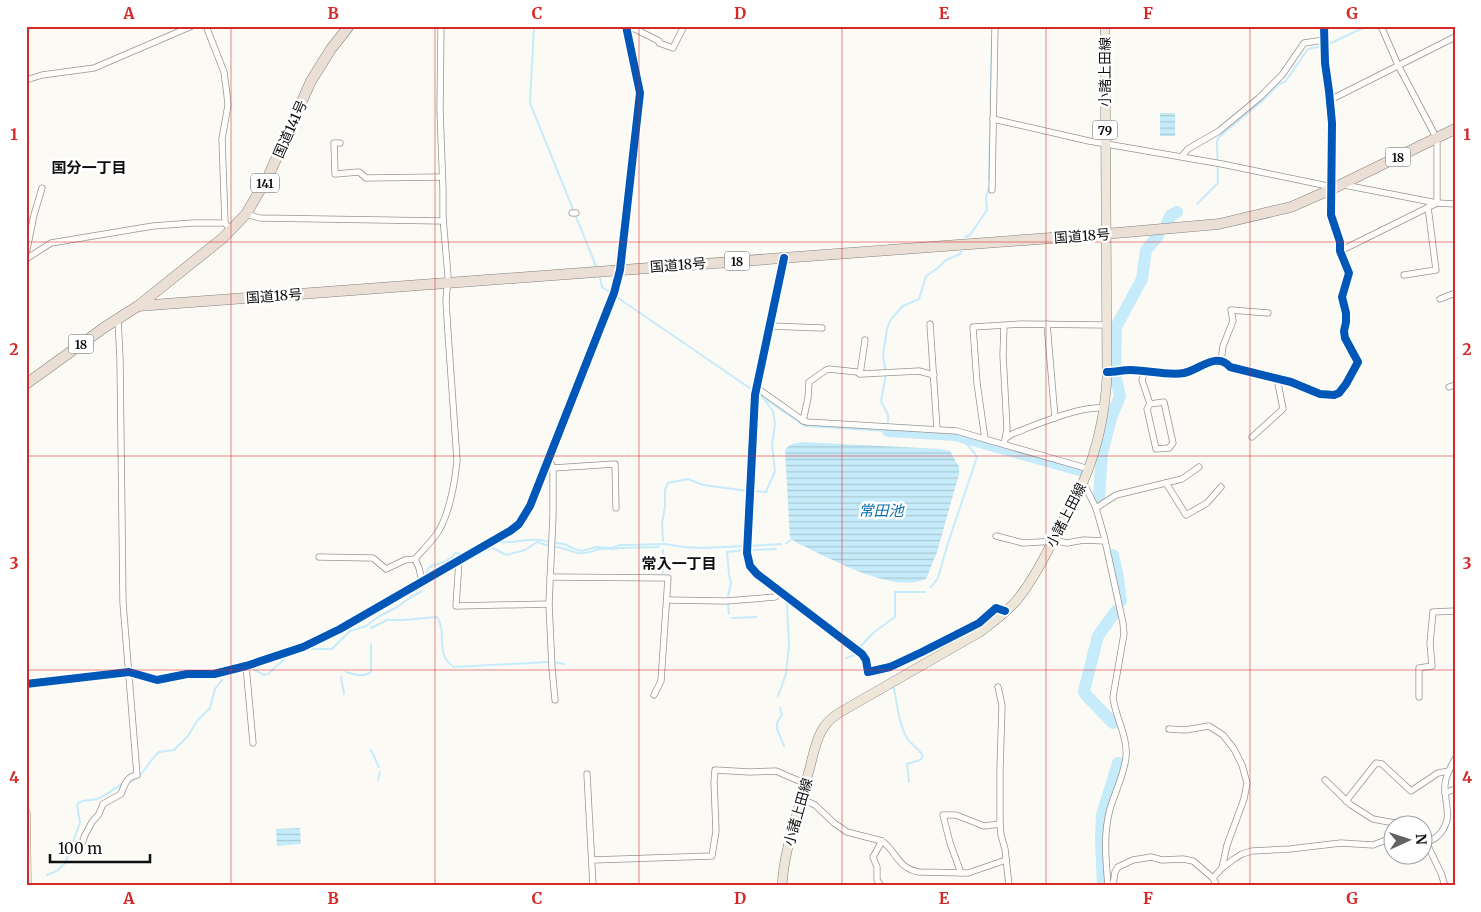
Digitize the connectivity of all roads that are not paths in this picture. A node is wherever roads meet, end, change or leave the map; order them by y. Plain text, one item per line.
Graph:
1 (192, 26) edge
2 (206, 26) edge
3 (349, 26) edge
4 (441, 26) edge
5 (628, 26) edge
6 (684, 26) edge
7 (995, 26) edge
8 (1105, 26) edge
9 (1324, 26) edge
10 (1381, 26) edge
11 (1455, 37) edge
12 (1324, 43) junction
13 (1398, 65) junction
14 (26, 80) edge
15 (1330, 100) junction
16 (993, 119) junction
17 (1455, 129) edge
18 (1437, 138) junction
19 (340, 143) dead end
20 (1106, 143) junction
21 (1182, 156) junction
22 (442, 177) junction
23 (1342, 185) junction
24 (42, 188) dead end
25 (1332, 189) junction
26 (992, 190) dead end
27 (1437, 203) junction
28 (1455, 204) edge
29 (1428, 207) junction
30 (246, 214) junction
31 (443, 221) junction
32 (228, 226) junction
33 (1106, 234) junction
34 (1340, 251) junction
35 (26, 254) edge
36 (784, 258) junction
37 (26, 259) edge
38 (620, 270) junction
39 (1404, 275) dead end
40 (448, 283) junction
41 (1455, 293) edge
42 (1440, 299) dead end
43 (138, 306) junction
44 (1268, 313) dead end
45 (118, 319) junction
46 (930, 324) dead end
47 (1046, 324) junction
48 (1107, 325) junction
49 (770, 326) junction
50 (1004, 326) junction
51 (822, 328) dead end
52 (865, 340) dead end
53 (1221, 361) junction
54 (1145, 371) junction
55 (1107, 372) junction
56 (860, 374) junction
57 (934, 375) junction
58 (1276, 378) junction
59 (26, 384) edge
60 (756, 391) junction
61 (1150, 404) junction
62 (1105, 408) junction
63 (1055, 418) junction
64 (803, 420) junction
65 (937, 429) junction
66 (1252, 437) dead end
67 (985, 439) junction
68 (1005, 441) junction
69 (549, 459) junction
70 (1199, 467) dead end
71 (553, 468) junction
72 (1089, 469) junction
73 (1083, 482) junction
74 (1166, 483) junction
75 (1221, 488) dead end
76 (616, 508) dead end
77 (1096, 508) junction
78 (996, 536) dead end
79 (1052, 541) junction
80 (1105, 541) junction
81 (319, 558) dead end
82 (415, 559) junction
83 (459, 561) junction
84 (550, 577) junction
85 (422, 582) junction
86 (780, 593) junction
87 (667, 600) junction
88 (549, 604) junction
89 (1005, 611) junction
90 (1455, 611) edge
91 (246, 666) junction
92 (129, 672) junction
93 (26, 684) edge
94 (998, 687) dead end
95 (654, 695) dead end
96 (1419, 697) dead end
97 (555, 700) dead end
98 (1169, 729) dead end
99 (253, 743) dead end
100 (1455, 759) edge
101 (1449, 771) junction
102 (588, 774) dead end
103 (1326, 780) dead end
104 (806, 784) junction
105 (1455, 789) edge
106 (1445, 793) junction
107 (802, 799) junction
108 (1346, 801) junction
109 (26, 813) edge
110 (1384, 821) edge
111 (1000, 824) junction
112 (1434, 838) edge
113 (882, 841) junction
114 (1384, 841) edge
115 (80, 849) dead end
116 (592, 860) junction
117 (1006, 860) junction
118 (1434, 861) edge
119 (27, 867) edge
120 (1222, 868) junction
121 (961, 873) junction
122 (1213, 878) junction
123 (27, 886) edge
124 (593, 886) edge
125 (782, 886) edge
126 (881, 886) edge
127 (1009, 886) edge
128 (1108, 886) edge
129 (1113, 886) edge
130 (1217, 886) edge
131 (1445, 886) edge

1 - 14 street
2 - 32 street
3 - 30 highway, 国道141号 / 141
4 - 22 street
5 - 6 street
5 - 38 street
7 - 16 street
8 - 20 main road, 小諸上田線 / 79
9 - 12 street
10 - 13 street
11 - 13 street
12 - 15 street
12 - 21 street
13 - 15 street
13 - 18 street
15 - 25 street
16 - 20 street
16 - 26 street
17 - 18 highway, 国道18号 / 18
18 - 23 highway, 国道18号 / 18
18 - 27 street
19 - 22 street
20 - 21 street
20 - 33 main road, 小諸上田線 / 79
21 - 25 street
22 - 31 street
23 - 25 highway, 国道18号 / 18
23 - 27 street
24 - 35 street
25 - 33 highway, 国道18号 / 18
25 - 34 street
27 - 28 street
27 - 29 street
29 - 34 street
29 - 39 street
30 - 31 street
30 - 32 highway, 国道141号 / 141
31 - 40 street
32 - 37 street
32 - 43 highway, 国道141号 / 141
33 - 36 highway, 国道18号 / 18
33 - 48 main road, 小諸上田線 / 79
34 - 58 street
36 - 38 highway, 国道18号 / 18
36 - 49 street
38 - 40 highway, 国道18号 / 18
38 - 69 street
40 - 43 highway, 国道18号 / 18
40 - 82 street
41 - 42 street
43 - 45 highway, 国道18号 / 18
44 - 53 street
45 - 59 highway, 国道18号 / 18
45 - 92 street
46 - 57 street
47 - 48 street
47 - 50 street
47 - 63 street
48 - 55 main road, 小諸上田線 / 79
49 - 51 street
49 - 60 street
50 - 67 street
50 - 68 street
52 - 56 street
53 - 54 street
53 - 58 street
54 - 55 street
54 - 61 street
55 - 62 main road, 小諸上田線 / 79
56 - 57 street
56 - 64 street
57 - 65 street
58 - 66 street
60 - 64 street
60 - 86 street
61 - 61 street
62 - 63 street
62 - 72 main road, 小諸上田線 / 79
63 - 68 street
64 - 65 street
65 - 67 street
67 - 68 street
68 - 72 street
69 - 71 street
69 - 83 street
70 - 74 street
71 - 76 street
71 - 84 street
72 - 73 main road, 小諸上田線 / 79
73 - 77 street
73 - 79 main road, 小諸上田線 / 79
74 - 75 street
74 - 77 street
77 - 80 street
78 - 79 street
79 - 80 street
79 - 89 main road, 小諸上田線 / 79
80 - 128 street
81 - 82 street
82 - 85 street
83 - 85 street
83 - 88 street
84 - 87 street
84 - 88 street
85 - 91 street
86 - 87 street
86 - 89 street
87 - 95 street
88 - 97 street
89 - 104 main road, 小諸上田線 / 79
90 - 96 street
91 - 92 street
91 - 99 street
92 - 93 street
92 - 115 street
94 - 111 street
98 - 120 street
100 - 101 street
101 - 106 street
101 - 108 street
102 - 116 street
103 - 108 street
104 - 107 main road, 小諸上田線 / 79
104 - 116 street
105 - 106 street
106 - 112 street
107 - 113 street
107 - 125 main road, 小諸上田線 / 79
108 - 110 street
109 - 119 street
111 - 117 street
111 - 121 street
113 - 121 street
113 - 126 street
114 - 120 street
116 - 124 street
117 - 121 street
117 - 127 street
118 - 131 street
119 - 123 street
120 - 122 street
122 - 129 street
122 - 130 street

